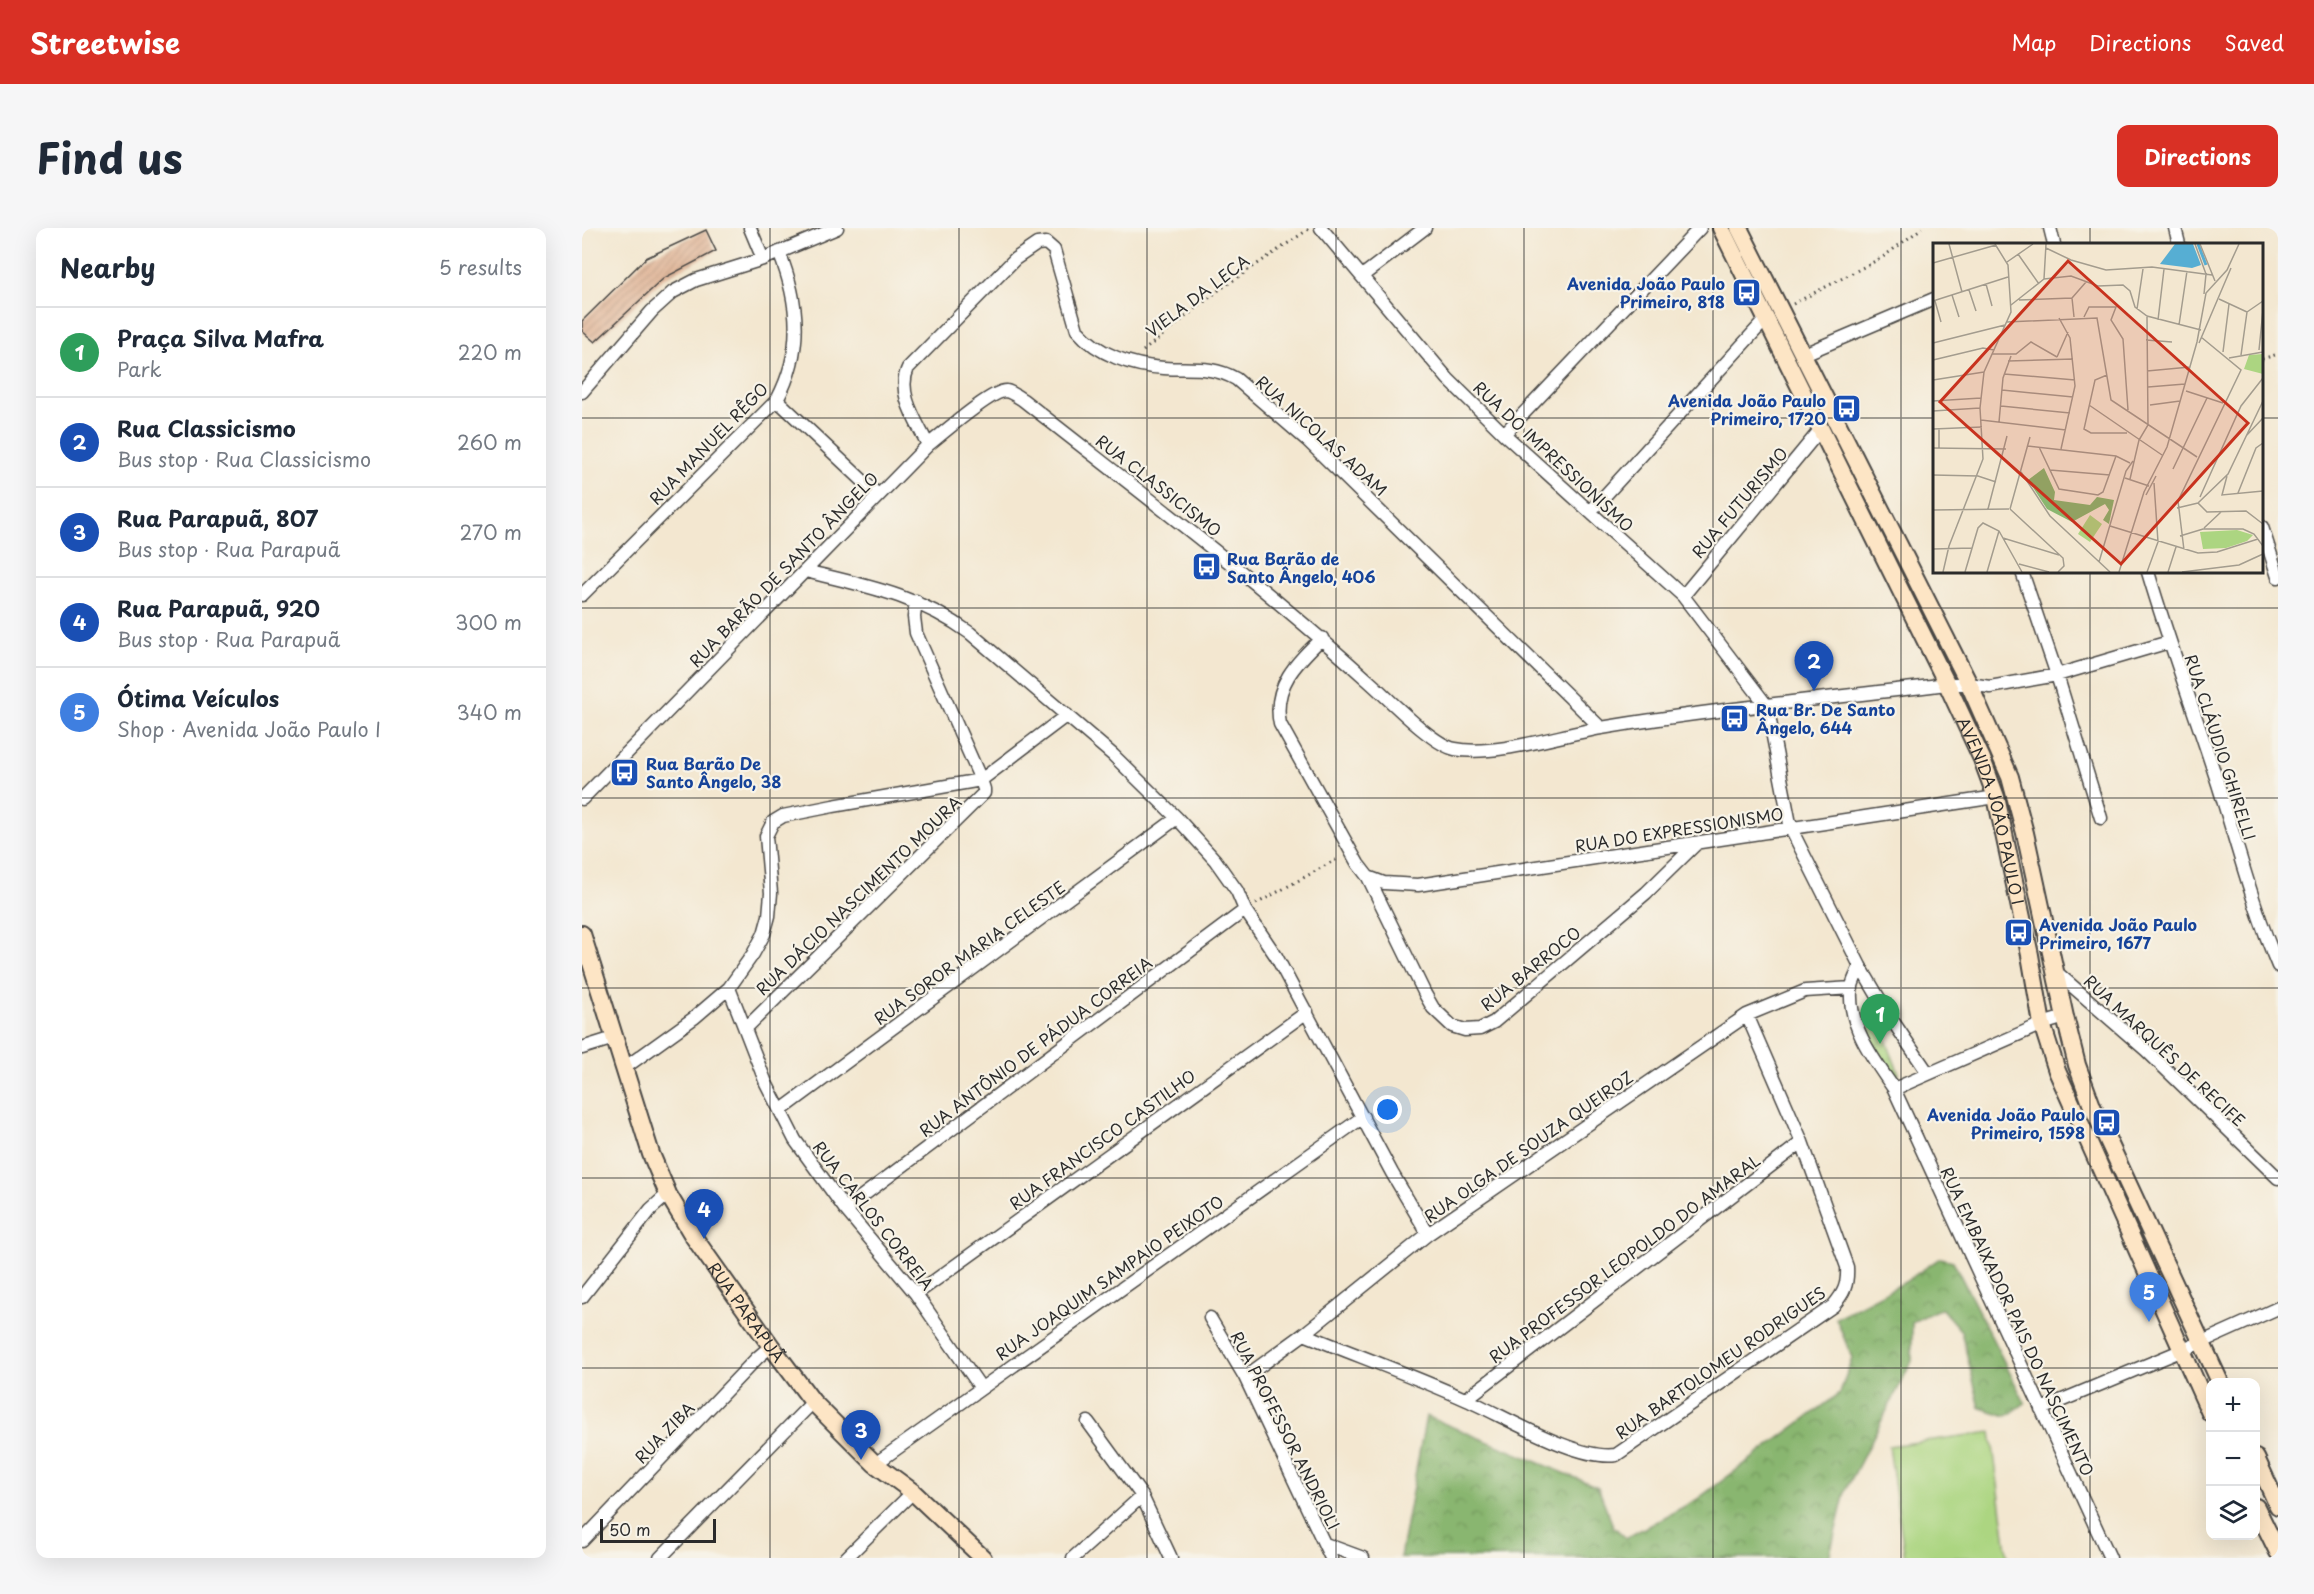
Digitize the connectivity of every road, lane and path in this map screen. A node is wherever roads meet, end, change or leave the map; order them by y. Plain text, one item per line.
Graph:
1 (750, 228) edge
2 (837, 228) edge
3 (1311, 228) edge
4 (1321, 228) edge
5 (1425, 228) edge
6 (1700, 228) edge
7 (1721, 228) edge
8 (1739, 228) edge
9 (1922, 228) edge
10 (2050, 228) edge
11 (2175, 228) edge
12 (2051, 243) edge
13 (2179, 243) edge
14 (779, 252) junction
15 (763, 259) junction
16 (1362, 276) junction
17 (1933, 300) edge
18 (1781, 310) junction
19 (1765, 320) junction
20 (1804, 354) junction
21 (2278, 354) edge
22 (2263, 359) edge
23 (1130, 362) junction
24 (582, 392) edge
25 (777, 400) junction
26 (1023, 400) joint
27 (1820, 430) junction
28 (1504, 434) junction
29 (928, 445) junction
30 (878, 495) junction
31 (1590, 512) junction
32 (2263, 529) edge
33 (805, 571) junction
34 (2022, 573) edge
35 (2148, 573) edge
36 (2278, 577) edge
37 (582, 595) edge
38 (1683, 596) junction
39 (916, 601) junction
40 (1322, 638) junction
41 (2169, 642) junction
42 (2057, 675) junction
43 (1947, 684) junction
44 (1970, 684) junction
45 (1767, 706) junction
46 (1067, 715) junction
47 (1601, 728) junction
48 (981, 780) junction
49 (1996, 797) junction
50 (582, 800) edge
51 (1177, 818) junction
52 (2101, 818) dead end
53 (1791, 829) junction
54 (1696, 844) junction
55 (1351, 851) junction
56 (2034, 870) junction
57 (1368, 877) junction
58 (1247, 909) junction
59 (582, 934) edge
60 (1860, 966) junction
61 (2278, 966) edge
62 (2056, 972) junction
63 (1852, 987) junction
64 (729, 988) junction
65 (1307, 1011) junction
66 (1747, 1015) junction
67 (2065, 1017) junction
68 (2042, 1024) junction
69 (745, 1029) junction
70 (614, 1038) junction
71 (582, 1048) edge
72 (623, 1069) junction
73 (1928, 1072) junction
74 (1894, 1089) junction
75 (780, 1111) junction
76 (1363, 1117) junction
77 (1802, 1142) junction
78 (2278, 1178) edge
79 (668, 1194) junction
80 (845, 1209) junction
81 (1428, 1234) junction
82 (916, 1294) junction
83 (582, 1297) edge
84 (2278, 1308) edge
85 (1210, 1318) dead end
86 (1304, 1334) junction
87 (2202, 1342) junction
88 (771, 1346) junction
89 (2182, 1350) junction
90 (1245, 1377) junction
91 (2218, 1378) edge
92 (981, 1388) junction
93 (1466, 1399) junction
94 (813, 1402) junction
95 (2206, 1402) edge
96 (2041, 1409) junction
97 (1088, 1422) dead end
98 (875, 1464) junction
99 (2260, 1467) edge
100 (913, 1492) junction
101 (1142, 1496) junction
102 (2278, 1506) edge
103 (2260, 1515) edge
104 (582, 1541) edge
105 (1325, 1544) junction
106 (2278, 1552) edge
107 (660, 1558) edge
108 (846, 1558) edge
109 (983, 1558) edge
110 (1073, 1558) edge
111 (1171, 1558) edge
112 (1331, 1558) edge
113 (1364, 1558) edge
114 (2110, 1558) edge

1 - 15 street
2 - 14 street
3 - 23 path, VIELA DA LECA
4 - 16 street, RUA DO IMPRESSIONISMO
5 - 16 street
6 - 28 street
7 - 19 main road, AVENIDA JOÃO PAULO I
8 - 18 main road, AVENIDA JOÃO PAULO I
9 - 18 path
10 - 12 street
11 - 13 street
14 - 15 street
14 - 25 street, RUA MANUEL RÊGO
15 - 24 street
16 - 28 street, RUA DO IMPRESSIONISMO
17 - 20 street
18 - 20 main road, AVENIDA JOÃO PAULO I
19 - 27 main road, AVENIDA JOÃO PAULO I
19 - 31 street
20 - 44 main road, AVENIDA JOÃO PAULO I
21 - 22 path
23 - 29 street, RUA NICOLAS ADAM
23 - 47 street, RUA NICOLAS ADAM
25 - 30 street
25 - 37 street, RUA MANUEL RÊGO
26 - 29 street, RUA BARÃO DE SANTO ÂNGELO
26 - 40 street, RUA CLASSICISMO
27 - 38 street, RUA FUTURISMO
27 - 43 main road, AVENIDA JOÃO PAULO I
28 - 31 street, RUA DO IMPRESSIONISMO
29 - 30 street, RUA BARÃO DE SANTO ÂNGELO
30 - 33 street, RUA BARÃO DE SANTO ÂNGELO
31 - 38 street, RUA DO IMPRESSIONISMO
32 - 36 street
33 - 39 street
33 - 50 street, RUA BARÃO DE SANTO ÂNGELO
34 - 42 street
35 - 41 street, RUA CLÁUDIO GHIRELLI
38 - 45 street, RUA DO IMPRESSIONISMO
39 - 46 street
39 - 48 street
40 - 47 street, RUA CLASSICISMO
40 - 55 street, RUA BARROCO
41 - 42 street, RUA CLASSICISMO
41 - 61 street, RUA CLÁUDIO GHIRELLI
42 - 44 street, RUA CLASSICISMO
42 - 52 street
43 - 44 street, RUA CLASSICISMO
43 - 45 street, RUA CLASSICISMO
43 - 49 main road, AVENIDA JOÃO PAULO I
44 - 56 main road, AVENIDA JOÃO PAULO I
45 - 47 street, RUA CLASSICISMO
45 - 53 street
46 - 48 street
46 - 51 street
48 - 64 street
48 - 69 street, RUA DÁCIO NASCIMENTO MOURA
49 - 53 street, RUA DO EXPRESSIONISMO
49 - 56 main road
49 - 68 main road, AVENIDA JOÃO PAULO I
51 - 58 street
51 - 75 street, RUA SOROR MARIA CELESTE
53 - 54 street, RUA DO EXPRESSIONISMO
53 - 60 street
54 - 57 street, RUA DO EXPRESSIONISMO
54 - 57 street, RUA BARROCO
55 - 57 street, RUA BARROCO
55 - 58 path
56 - 62 main road, AVENIDA JOÃO PAULO I
58 - 65 street
58 - 80 street, RUA ANTÔNIO DE PÁDUA CORREIA
59 - 70 main road, RUA PARAPUÃ
60 - 63 street, RUA EMBAIXADOR PAIS DO NASCIMENTO
60 - 73 street
62 - 67 main road, AVENIDA JOÃO PAULO I
62 - 78 street, RUA MARQUÊS DE RECIFE
63 - 66 street, RUA OLGA DE SOUZA QUEIROZ
63 - 74 street, RUA EMBAIXADOR PAIS DO NASCIMENTO
64 - 69 street, RUA CARLOS CORREIA
64 - 72 street
65 - 76 street
65 - 82 street, RUA FRANCISCO CASTILHO
66 - 77 street, RUA BARTOLOMEU RODRIGUES
66 - 81 street, RUA OLGA DE SOUZA QUEIROZ
67 - 68 street
67 - 87 main road, AVENIDA JOÃO PAULO I
68 - 73 street
68 - 89 main road, AVENIDA JOÃO PAULO I
69 - 75 street, RUA CARLOS CORREIA
70 - 71 street
70 - 72 main road, RUA PARAPUÃ
72 - 79 main road, RUA PARAPUÃ
73 - 74 street
74 - 96 street, RUA EMBAIXADOR PAIS DO NASCIMENTO
75 - 80 street, RUA CARLOS CORREIA
76 - 81 street
76 - 92 street, RUA JOAQUIM SAMPAIO PEIXOTO
77 - 93 street, RUA PROFESSOR LEOPOLDO DO AMARAL
77 - 93 street, RUA BARTOLOMEU RODRIGUES
79 - 83 street
79 - 88 main road, RUA PARAPUÃ
80 - 82 street, RUA CARLOS CORREIA
81 - 86 street, RUA OLGA DE SOUZA QUEIROZ
82 - 92 street, RUA CARLOS CORREIA
84 - 87 street
85 - 90 street, RUA PROFESSOR ANDRIOLI
86 - 90 street, RUA OLGA DE SOUZA QUEIROZ
86 - 93 street, RUA BARTOLOMEU RODRIGUES
87 - 89 street
87 - 91 main road, AVENIDA JOÃO PAULO I
88 - 94 main road, RUA PARAPUÃ
88 - 104 street, RUA ZIBA
89 - 95 main road, AVENIDA JOÃO PAULO I
89 - 96 street
90 - 105 street, RUA PROFESSOR ANDRIOLI
92 - 98 street, RUA JOAQUIM SAMPAIO PEIXOTO
94 - 98 main road, RUA PARAPUÃ
94 - 107 street
96 - 114 street, RUA EMBAIXADOR PAIS DO NASCIMENTO
97 - 101 street
98 - 100 main road, RUA PARAPUÃ
99 - 102 main road
100 - 108 street
100 - 109 main road, RUA PARAPUÃ
101 - 110 street
101 - 111 street
103 - 106 main road
105 - 112 street, RUA PROFESSOR ANDRIOLI
105 - 113 street

